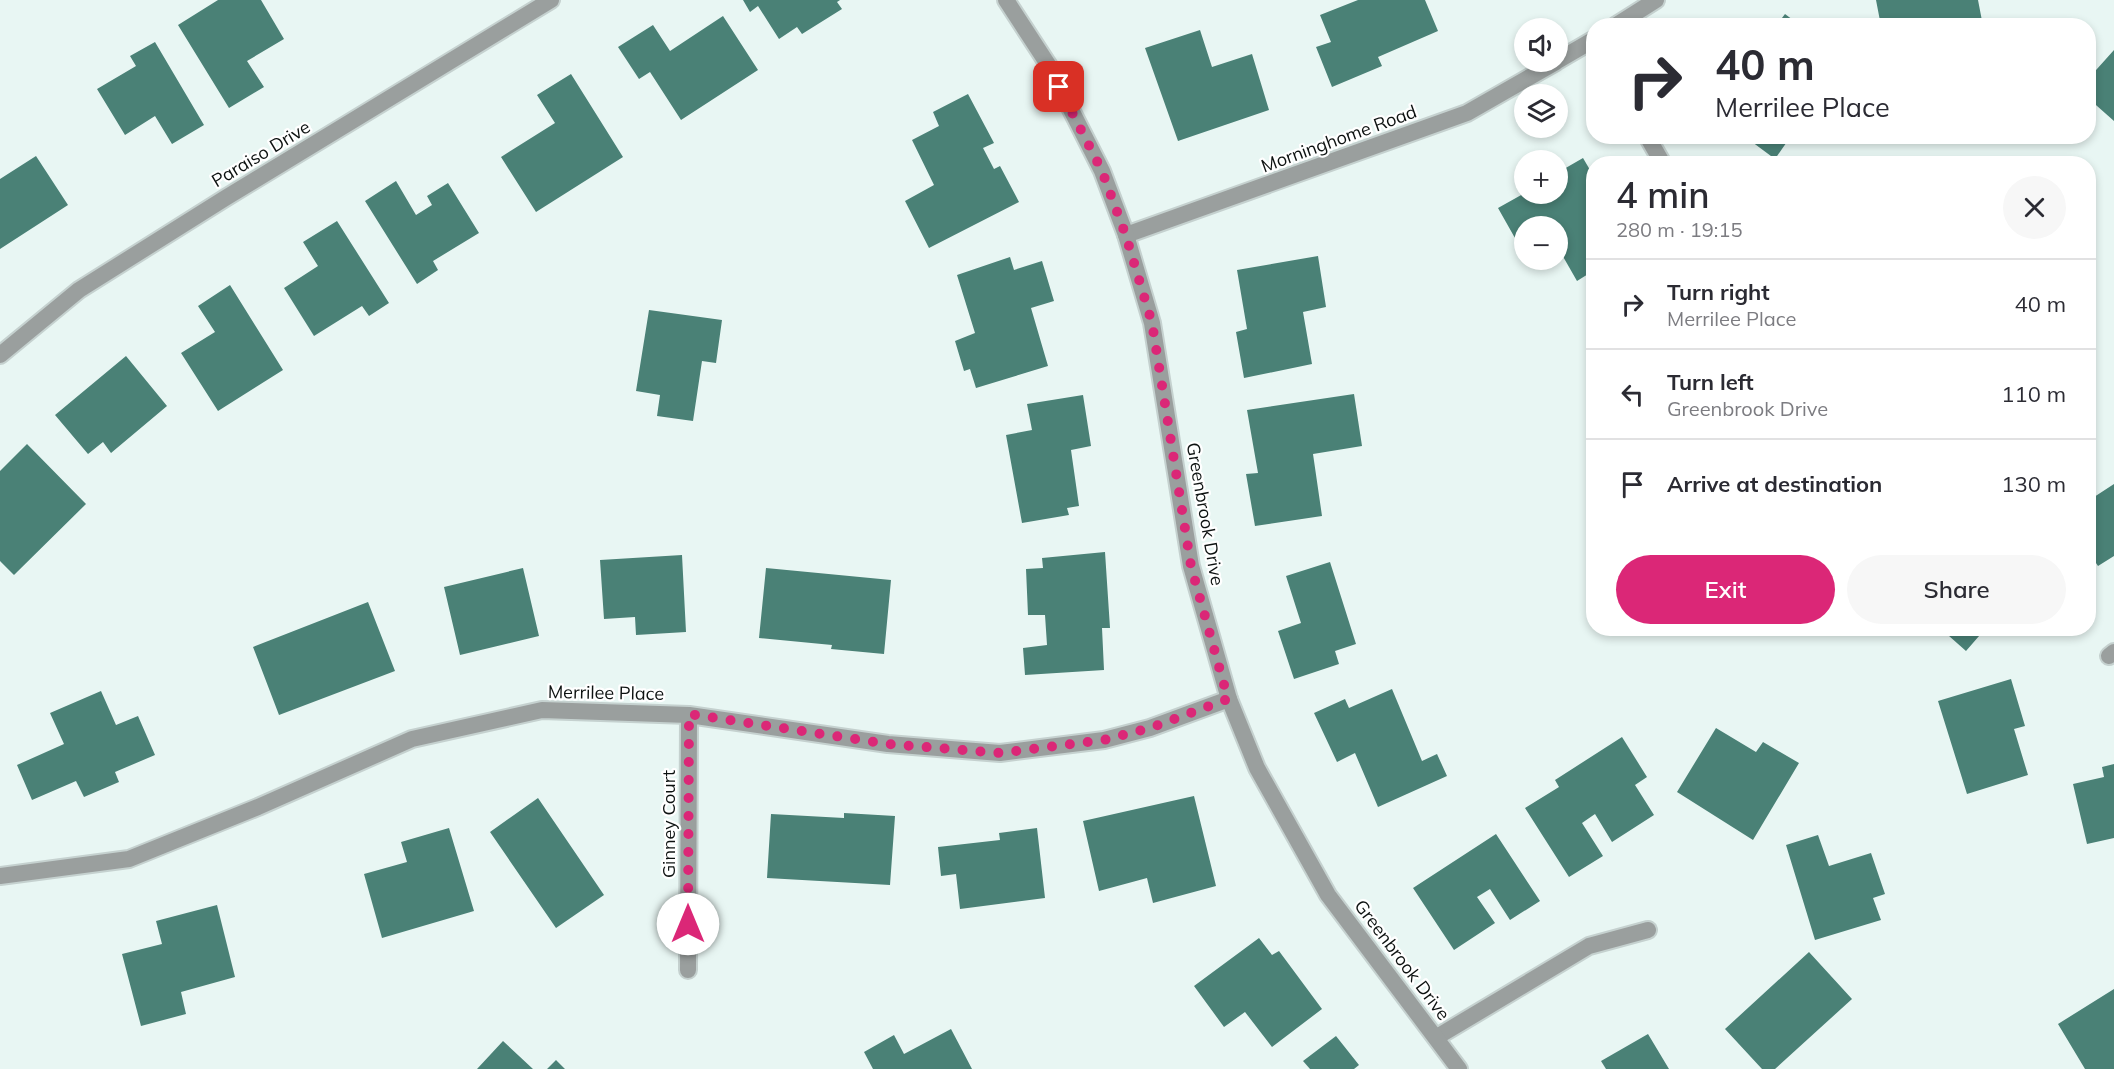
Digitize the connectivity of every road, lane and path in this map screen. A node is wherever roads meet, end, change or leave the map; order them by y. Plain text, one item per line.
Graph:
1 (551, 0) edge
2 (1006, 0) edge
3 (1656, 0) edge
4 (1628, 18) edge
5 (1586, 45) edge
6 (1568, 55) edge
7 (1537, 72) edge
8 (1126, 236) junction
9 (0, 355) edge
10 (1228, 699) junction
11 (689, 714) junction
12 (0, 876) edge
13 (1648, 930) dead end
14 (688, 970) dead end
15 (1437, 1037) junction
16 (1459, 1069) edge

1 - 9 street, Paraiso Drive
2 - 8 street, Greenbrook Drive
3 - 4 street
5 - 6 street, Morninghome Road
7 - 8 street, Morninghome Road
8 - 10 street, Greenbrook Drive
10 - 11 street, Merrilee Place
10 - 15 street, Greenbrook Drive
11 - 12 street, Merrilee Place
11 - 14 street, Ginney Court
13 - 15 street
15 - 16 street, Greenbrook Drive

